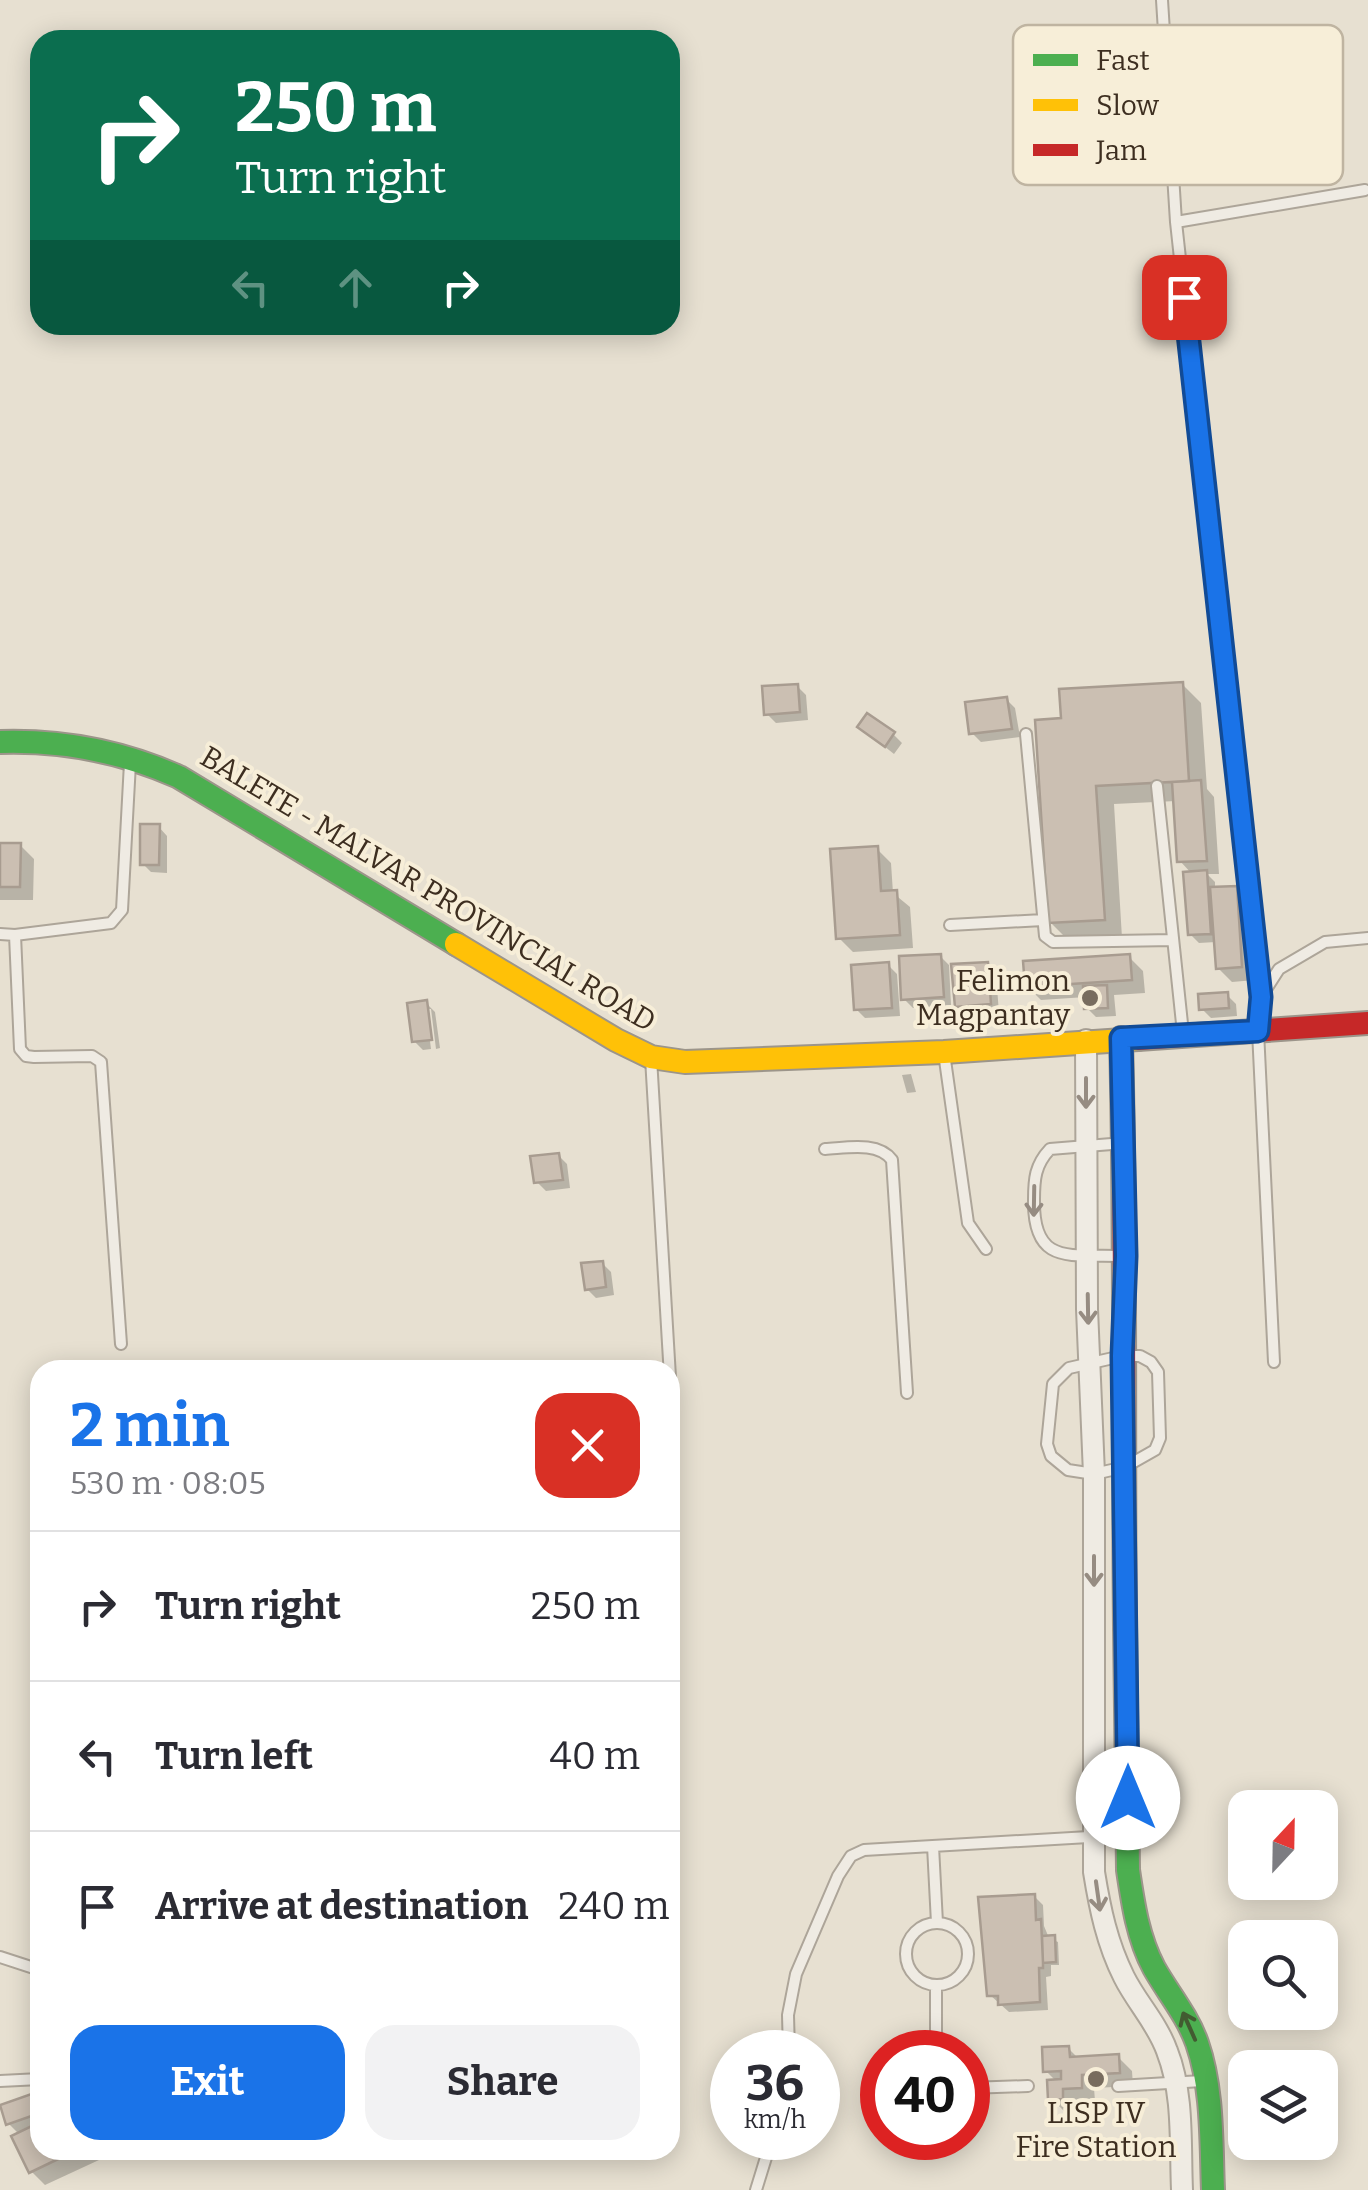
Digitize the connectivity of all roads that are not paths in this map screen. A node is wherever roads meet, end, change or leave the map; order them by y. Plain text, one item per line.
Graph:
1 (1162, 0) edge
2 (1164, 25) edge
3 (1174, 185) edge
4 (1365, 190) dead end
5 (1176, 222) junction
6 (1026, 734) dead end
7 (0, 742) edge
8 (130, 756) junction
9 (1156, 786) dead end
10 (1043, 920) junction
11 (950, 924) dead end
12 (0, 934) edge
13 (15, 936) junction
14 (1368, 938) edge
15 (1173, 940) junction
16 (1261, 997) junction
17 (1368, 1023) edge
18 (1258, 1031) junction
19 (1183, 1034) junction
20 (1121, 1038) junction
21 (1086, 1040) junction
22 (944, 1052) junction
23 (651, 1056) junction
24 (1124, 1143) junction
25 (1086, 1145) junction
26 (825, 1148) dead end
27 (986, 1249) dead end
28 (1087, 1255) junction
29 (1126, 1256) junction
30 (121, 1344) dead end
31 (1122, 1356) junction
32 (669, 1360) edge
33 (1274, 1362) dead end
34 (1090, 1364) junction
35 (907, 1393) dead end
36 (1125, 1467) junction
37 (1094, 1474) junction
38 (1128, 1835) junction
39 (1094, 1838) junction
40 (933, 1846) junction
41 (938, 1923) junction
42 (0, 1957) edge
43 (30, 1967) edge
44 (936, 1985) junction
45 (788, 2030) edge
46 (936, 2030) edge
47 (30, 2078) edge
48 (0, 2080) edge
49 (1208, 2081) junction
50 (1177, 2084) junction
51 (1028, 2086) dead end
52 (1118, 2086) dead end
53 (990, 2087) edge
54 (765, 2160) edge
55 (756, 2190) edge
56 (1182, 2190) edge
57 (1213, 2190) edge

1 - 2 lane
3 - 5 lane
4 - 5 lane
5 - 16 lane
6 - 10 lane
7 - 8 main road, BALETE - MALVAR PROVINCIAL ROAD
8 - 13 lane
8 - 23 main road, BALETE - MALVAR PROVINCIAL ROAD
9 - 15 lane
10 - 11 lane
10 - 15 lane
12 - 13 lane
13 - 30 lane
14 - 16 lane
15 - 19 lane
16 - 18 lane
17 - 18 main road, BALETE - MALVAR PROVINCIAL ROAD
18 - 19 main road, BALETE - MALVAR PROVINCIAL ROAD
18 - 33 lane
19 - 20 main road, BALETE - MALVAR PROVINCIAL ROAD
20 - 21 main road, BALETE - MALVAR PROVINCIAL ROAD
20 - 24 main road
21 - 22 main road, BALETE - MALVAR PROVINCIAL ROAD
21 -> 25 street
22 - 23 main road, BALETE - MALVAR PROVINCIAL ROAD
22 - 27 lane
23 - 32 lane
24 - 25 lane
24 - 29 main road
25 - 28 street
25 -> 28 lane
26 - 35 lane
28 - 29 lane
28 -> 34 street
29 - 31 main road
31 - 34 lane
31 - 36 main road
31 - 36 lane
34 - 37 street
34 - 37 lane
36 - 37 lane
36 - 38 main road
37 -> 39 street
38 - 39 lane
49 -> 38 main road
39 - 40 lane
39 -> 50 street
40 - 41 lane
40 - 45 lane
41 - 44 lane
41 - 44 lane
42 - 43 lane
44 - 46 lane
47 - 48 lane
49 - 50 lane
49 - 57 main road
50 - 52 lane
50 - 56 street
51 - 53 lane
54 - 55 lane

